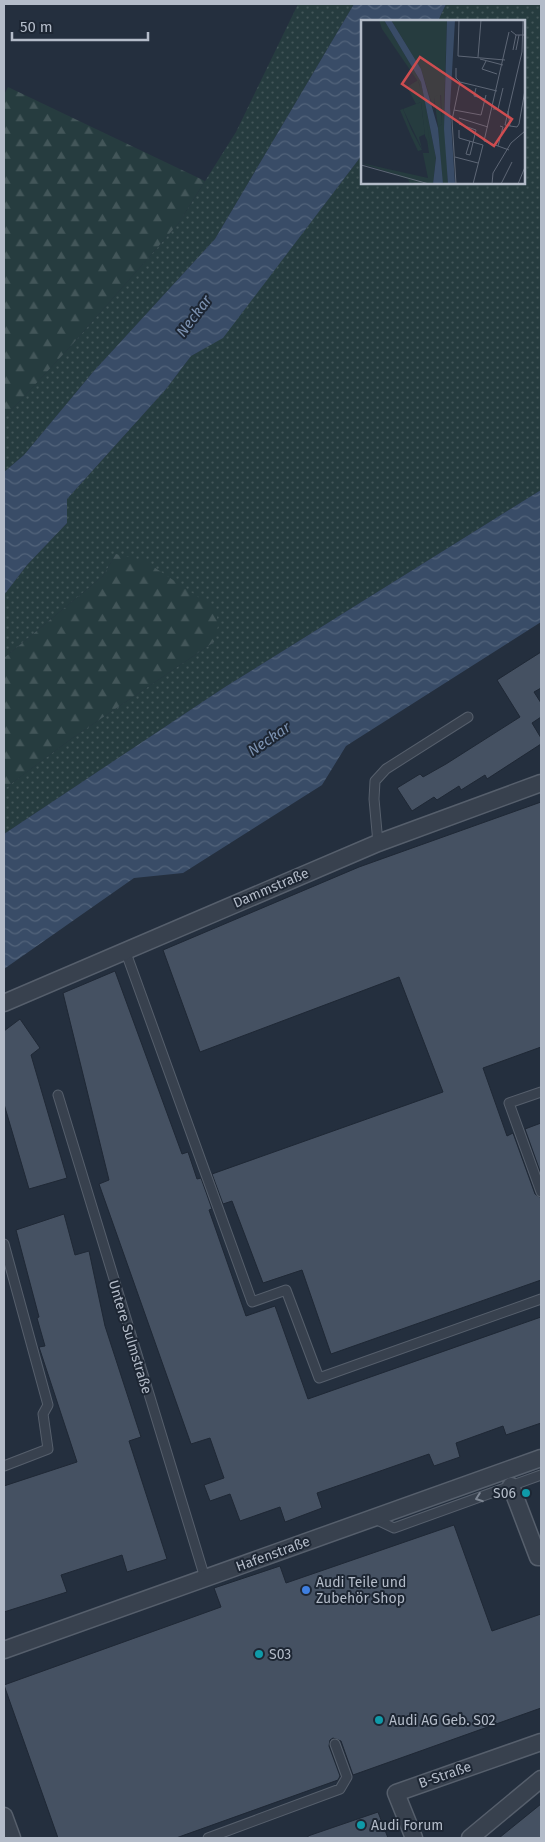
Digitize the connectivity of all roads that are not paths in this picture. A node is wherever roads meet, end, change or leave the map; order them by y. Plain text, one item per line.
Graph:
1 (468, 717) dead end
2 (541, 783) edge
3 (378, 843) junction
4 (125, 950) junction
5 (4, 1003) edge
6 (541, 1092) edge
7 (58, 1095) dead end
8 (541, 1192) edge
9 (4, 1244) edge
10 (541, 1299) edge
11 (541, 1458) edge
12 (4, 1466) edge
13 (541, 1474) edge
14 (511, 1486) junction
15 (373, 1518) junction
16 (541, 1558) edge
17 (204, 1578) junction
18 (4, 1650) edge
19 (541, 1742) edge
20 (335, 1744) dead end
21 (541, 1779) edge
22 (4, 1816) edge
23 (12, 1838) edge
24 (208, 1838) edge
25 (414, 1838) edge
26 (470, 1838) edge

1 - 3 lane
2 - 3 street, Dammstraße
3 - 4 street, Dammstraße
4 - 5 street, Dammstraße
4 - 10 lane
6 - 8 lane
7 - 17 lane, Untere Sulmstraße
9 - 12 lane
11 - 15 street, Hafenstraße
13 - 14 lane
14 -> 15 lane
14 - 16 street
15 - 17 street, Hafenstraße
17 - 18 street, Hafenstraße
19 - 25 street, B-Straße
20 - 24 lane
21 - 26 street
22 - 23 street

